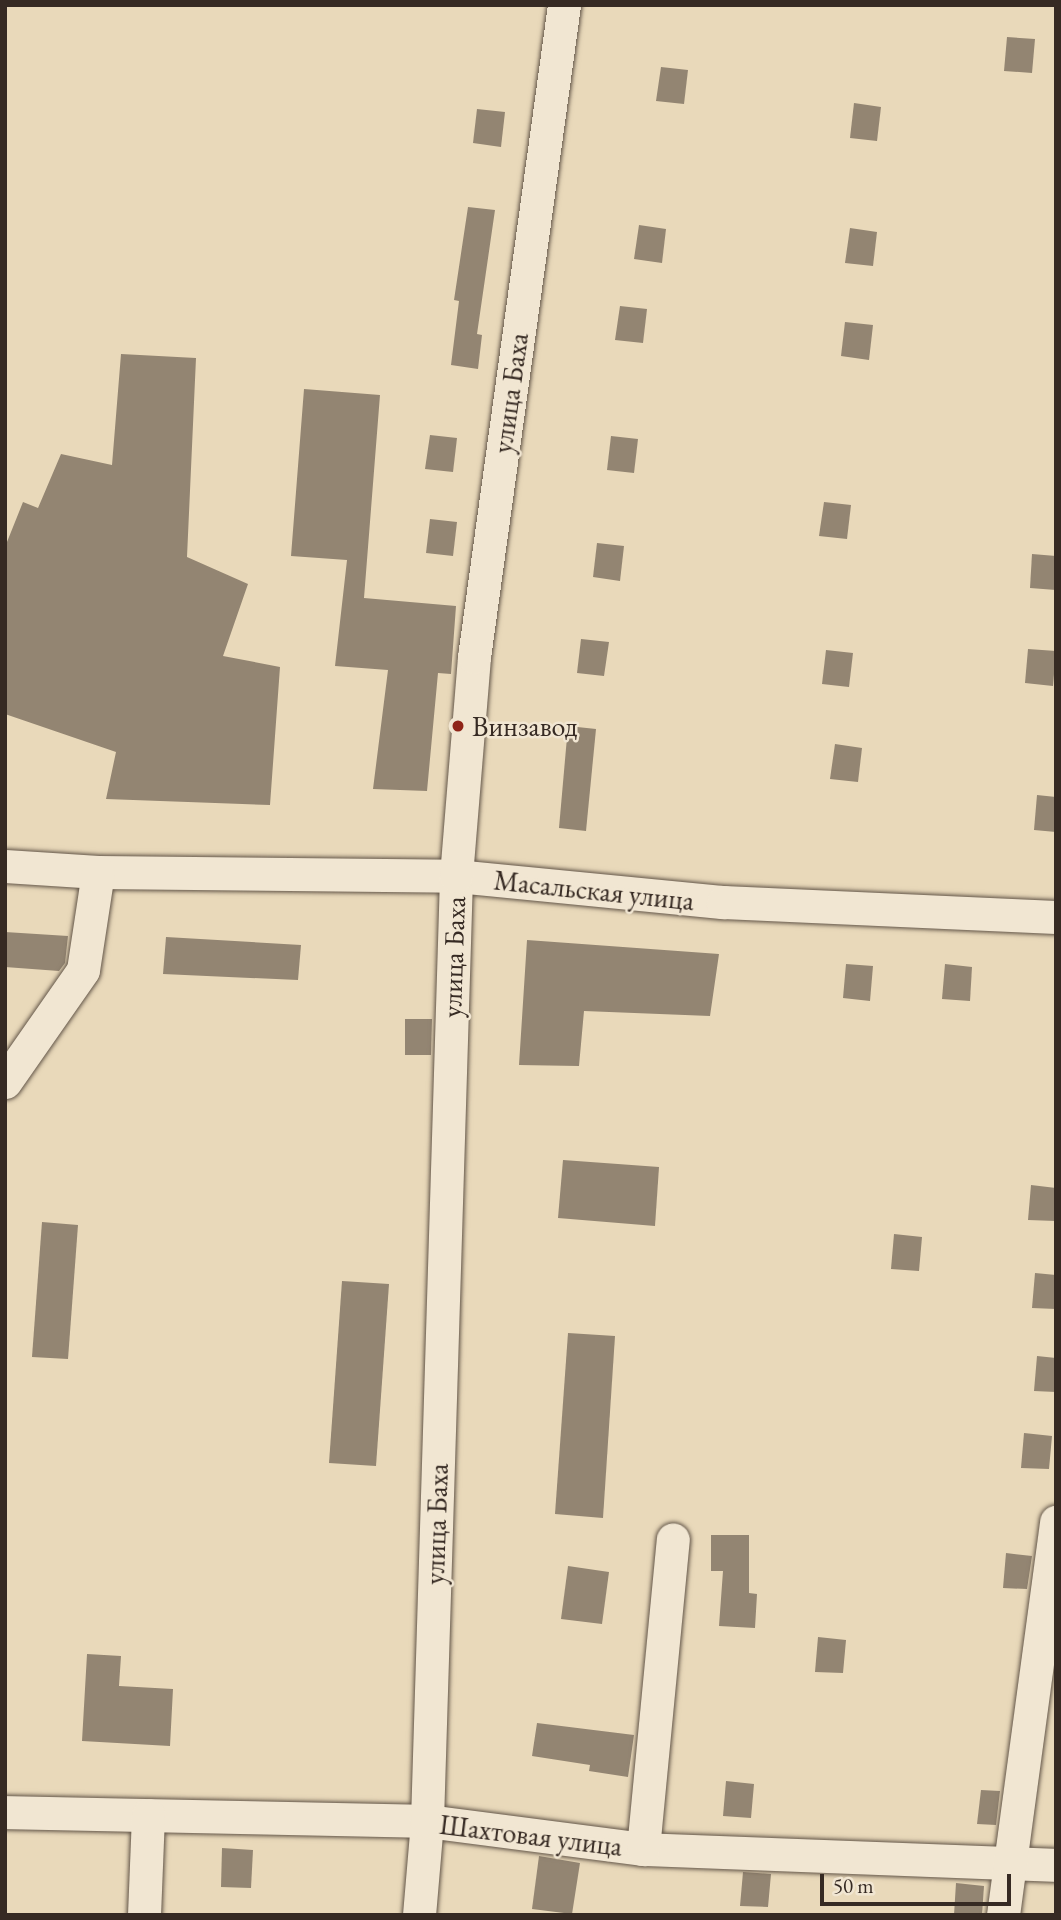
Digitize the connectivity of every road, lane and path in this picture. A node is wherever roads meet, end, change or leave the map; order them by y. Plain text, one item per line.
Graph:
1 (564, 5) edge
2 (5, 866) edge
3 (97, 872) junction
4 (456, 876) junction
5 (1056, 916) edge
6 (5, 1082) edge
7 (1056, 1522) edge
8 (673, 1539) dead end
9 (5, 1812) edge
10 (148, 1815) junction
11 (427, 1821) junction
12 (643, 1849) junction
13 (1007, 1864) junction
14 (1056, 1865) edge
15 (144, 1915) edge
16 (419, 1915) edge
17 (1003, 1915) edge

1 - 4 street, улица Баха
2 - 3 street, Масальская улица
3 - 4 street, Масальская улица
3 - 6 street
4 - 5 street, Масальская улица
4 - 11 street, улица Баха
7 - 13 street
8 - 12 street
9 - 10 street, Шахтовая улица
10 - 11 street, Шахтовая улица
10 - 15 street
11 - 12 street, Шахтовая улица
11 - 16 street, улица Баха
12 - 13 street, Шахтовая улица
13 - 14 street, Шахтовая улица
13 - 17 street

